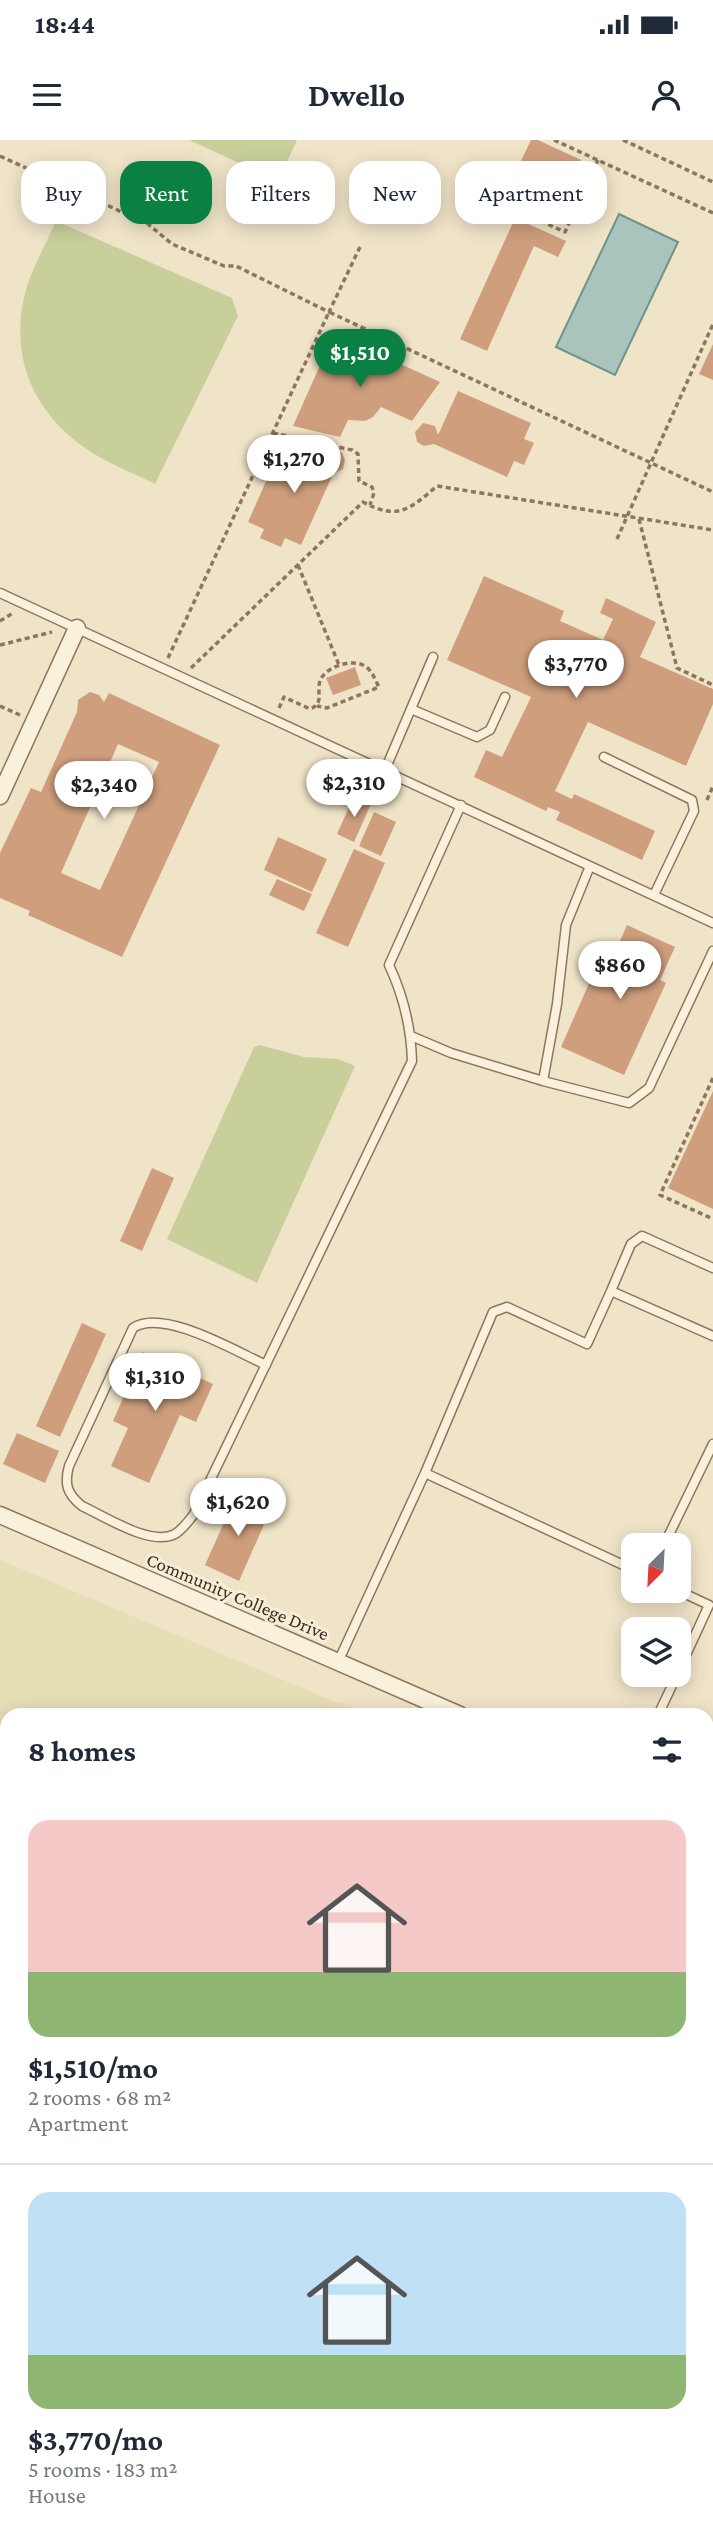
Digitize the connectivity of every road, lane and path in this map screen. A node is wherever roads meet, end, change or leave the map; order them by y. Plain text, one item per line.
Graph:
1 (554, 140) edge
2 (623, 140) edge
3 (0, 156) edge
4 (597, 160) joint
5 (713, 182) edge
6 (713, 213) edge
7 (547, 224) edge
8 (569, 224) edge
9 (359, 247) dead end
10 (329, 312) junction
11 (713, 324) edge
12 (272, 433) junction
13 (650, 463) junction
14 (713, 492) edge
15 (370, 505) junction
16 (627, 517) junction
17 (639, 519) junction
18 (713, 523) edge
19 (712, 530) edge
20 (617, 539) dead end
21 (298, 565) junction
22 (0, 593) edge
23 (75, 627) junction
24 (0, 645) edge
25 (433, 657) dead end
26 (339, 666) junction
27 (163, 668) junction
28 (182, 677) junction
29 (713, 685) edge
30 (505, 697) dead end
31 (317, 706) junction
32 (411, 709) junction
33 (273, 719) junction
34 (604, 757) dead end
35 (385, 770) junction
36 (0, 796) edge
37 (461, 805) junction
38 (590, 866) junction
39 (654, 895) junction
40 (713, 923) edge
41 (713, 951) edge
42 (411, 1036) junction
43 (713, 1077) edge
44 (543, 1081) junction
45 (713, 1219) edge
46 (713, 1268) edge
47 (611, 1291) junction
48 (713, 1336) edge
49 (266, 1365) junction
50 (713, 1444) edge
51 (425, 1473) junction
52 (0, 1516) edge
53 (670, 1533) edge
54 (621, 1564) edge
55 (691, 1597) edge
56 (691, 1644) edge
57 (338, 1662) junction
58 (671, 1687) edge
59 (444, 1708) edge
60 (661, 1708) edge

1 - 4 path
2 - 5 path
3 - 10 path
4 - 6 path
7 - 8 path
9 - 10 path
10 - 12 path
10 - 13 path
11 - 13 path
12 - 15 path
12 - 27 path
13 - 14 path
13 - 16 path
15 - 16 path
15 - 21 path
16 - 17 path
16 - 20 path
17 - 19 path
17 - 29 path
18 - 19 path
21 - 26 path
21 - 28 path
22 - 23 lane
23 - 24 path
23 - 27 lane
23 - 36 street
25 - 32 lane
26 - 31 path
26 - 31 path
27 - 28 lane
28 - 33 lane
30 - 32 lane
31 - 33 path
32 - 35 lane
33 - 35 lane
34 - 39 lane
35 - 37 lane
37 - 38 lane
37 - 42 lane
38 - 39 lane
38 - 44 lane
39 - 40 lane
41 - 44 lane
42 - 44 lane
42 - 49 lane
43 - 45 path
46 - 47 lane
47 - 48 lane
47 - 51 lane
49 - 49 lane
50 - 53 lane
51 - 54 lane
51 - 57 lane
52 - 57 street, Community College Drive
55 - 56 lane
57 - 59 street, Community College Drive
58 - 60 lane

